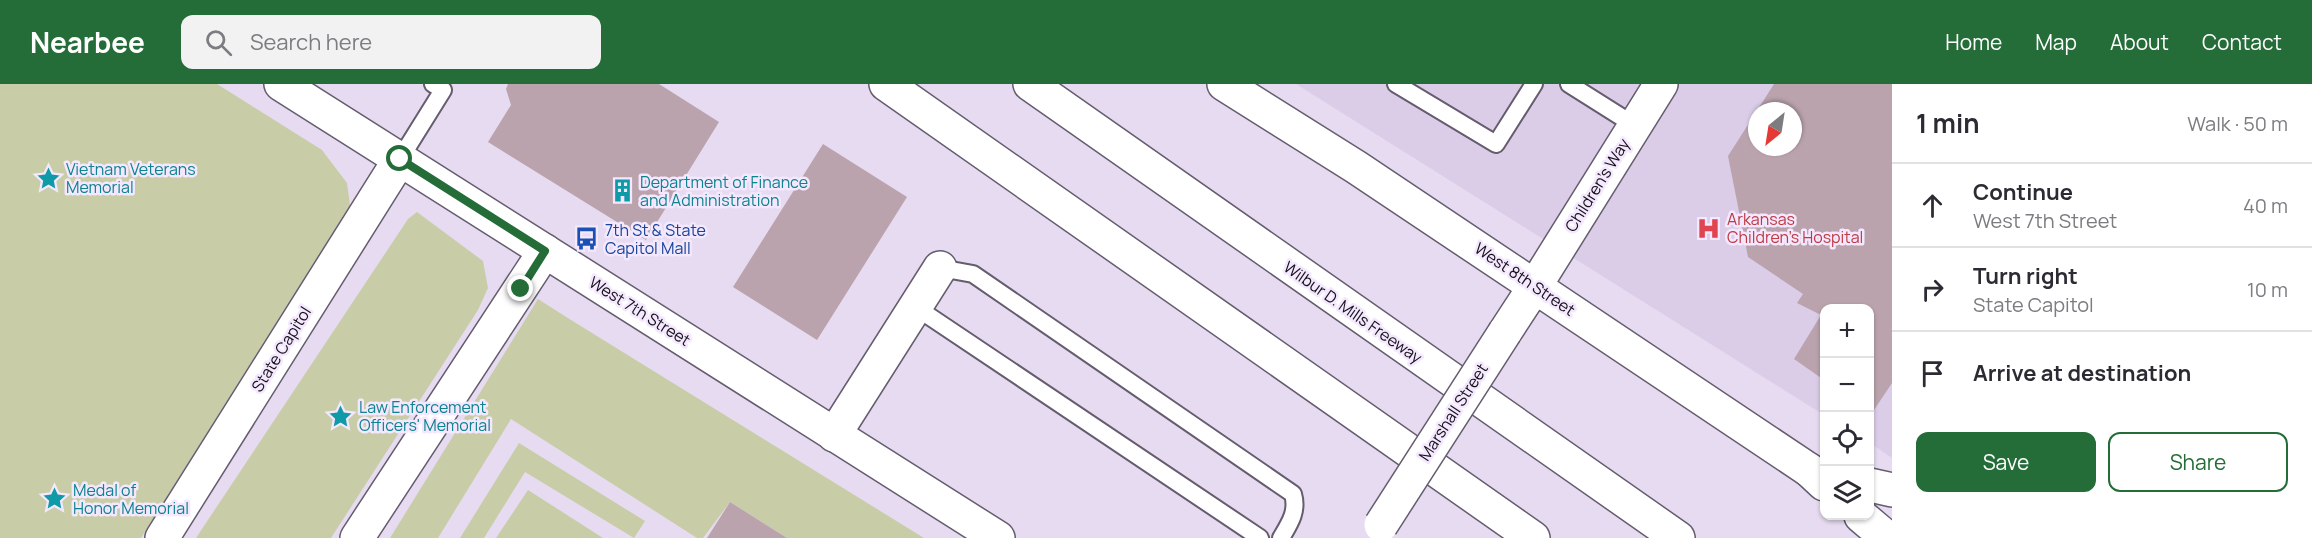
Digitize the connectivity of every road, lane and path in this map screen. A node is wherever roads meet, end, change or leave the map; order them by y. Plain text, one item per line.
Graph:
1 (281, 84) edge
2 (433, 84) edge
3 (886, 84) edge
4 (1030, 84) edge
5 (1224, 84) edge
6 (1396, 84) edge
7 (1534, 84) edge
8 (1569, 84) edge
9 (1661, 84) edge
10 (1634, 125) junction
11 (400, 159) junction
12 (545, 251) junction
13 (940, 268) joint
14 (1535, 286) junction
15 (914, 306) junction
16 (834, 435) junction
17 (1819, 476) edge
18 (1874, 486) edge
19 (1892, 490) edge
20 (1866, 520) edge
21 (1379, 534) edge
22 (162, 538) edge
23 (357, 538) edge
24 (998, 538) edge
25 (1260, 538) edge
26 (1281, 538) edge
27 (1533, 538) edge
28 (1678, 538) edge
29 (1887, 538) edge

1 - 11 main road, West 7th Street
2 - 11 lane
3 - 27 main road
4 - 28 main road, Wilbur D. Mills Freeway
5 - 14 main road, West 8th Street
6 - 7 lane
8 - 10 lane
9 - 10 main road, Children's Way
10 - 14 main road, Children's Way
11 - 12 main road, West 7th Street
11 - 22 main road, State Capitol
12 - 16 main road, West 7th Street
12 - 23 main road
13 - 15 main road
13 - 26 lane
14 - 17 main road, West 8th Street
14 - 21 main road, Marshall Street, bridge
15 - 16 main road
15 - 25 lane
16 - 24 main road, West 7th Street
18 - 19 main road
20 - 29 main road

